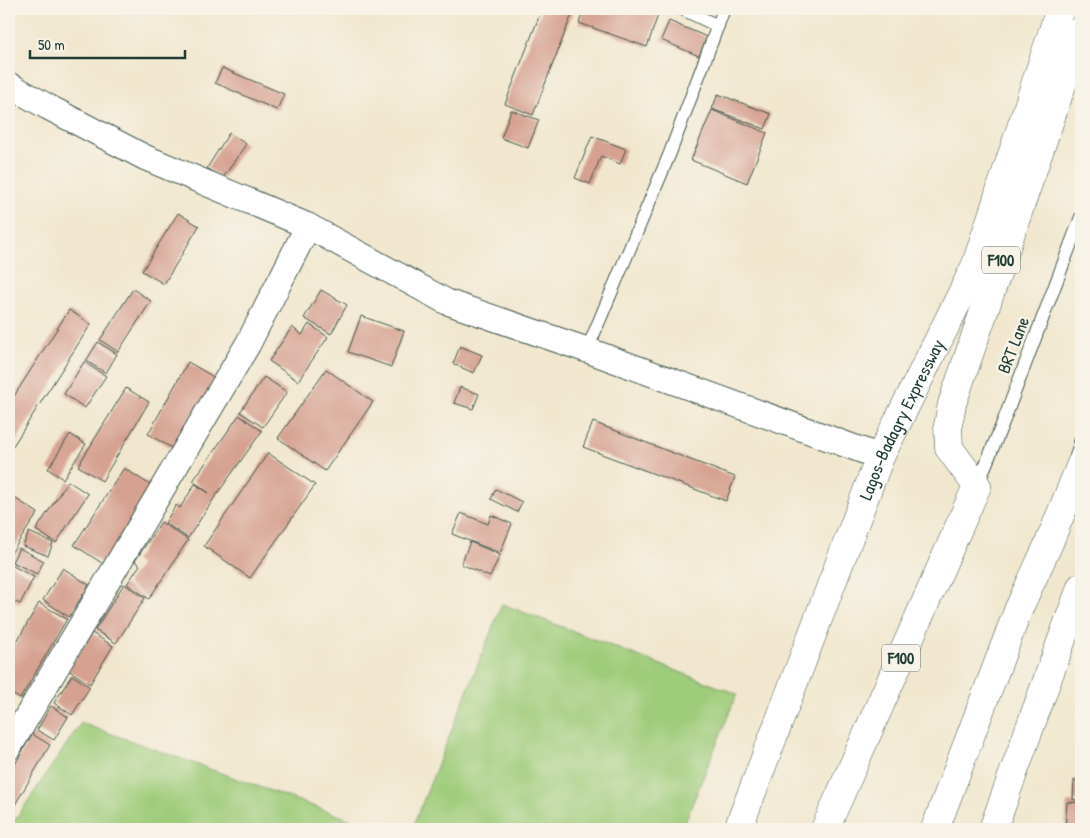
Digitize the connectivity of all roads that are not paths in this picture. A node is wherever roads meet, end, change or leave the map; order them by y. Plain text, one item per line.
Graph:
1 (682, 9) edge
2 (724, 9) edge
3 (1060, 9) edge
4 (718, 26) junction
5 (1081, 30) edge
6 (9, 85) edge
7 (1081, 217) edge
8 (308, 226) junction
9 (587, 350) junction
10 (1081, 439) edge
11 (880, 458) junction
12 (1081, 464) edge
13 (977, 486) junction
14 (1049, 543) junction
15 (1081, 587) edge
16 (9, 747) edge
17 (738, 829) edge
18 (825, 829) edge
19 (935, 829) edge
20 (993, 829) edge

1 - 4 lane
2 - 4 lane
3 - 11 main road, Lagos-Badagry Expressway
4 - 9 lane
5 - 13 main road, Lagos-Badagry Expressway / F100
6 - 8 street
7 - 13 lane, BRT Lane
8 - 9 street
8 - 16 street
9 - 11 street
10 - 14 lane
11 - 17 main road, Lagos-Badagry Expressway
12 - 14 main road
13 - 18 main road, F100
14 - 19 main road
15 - 20 main road

